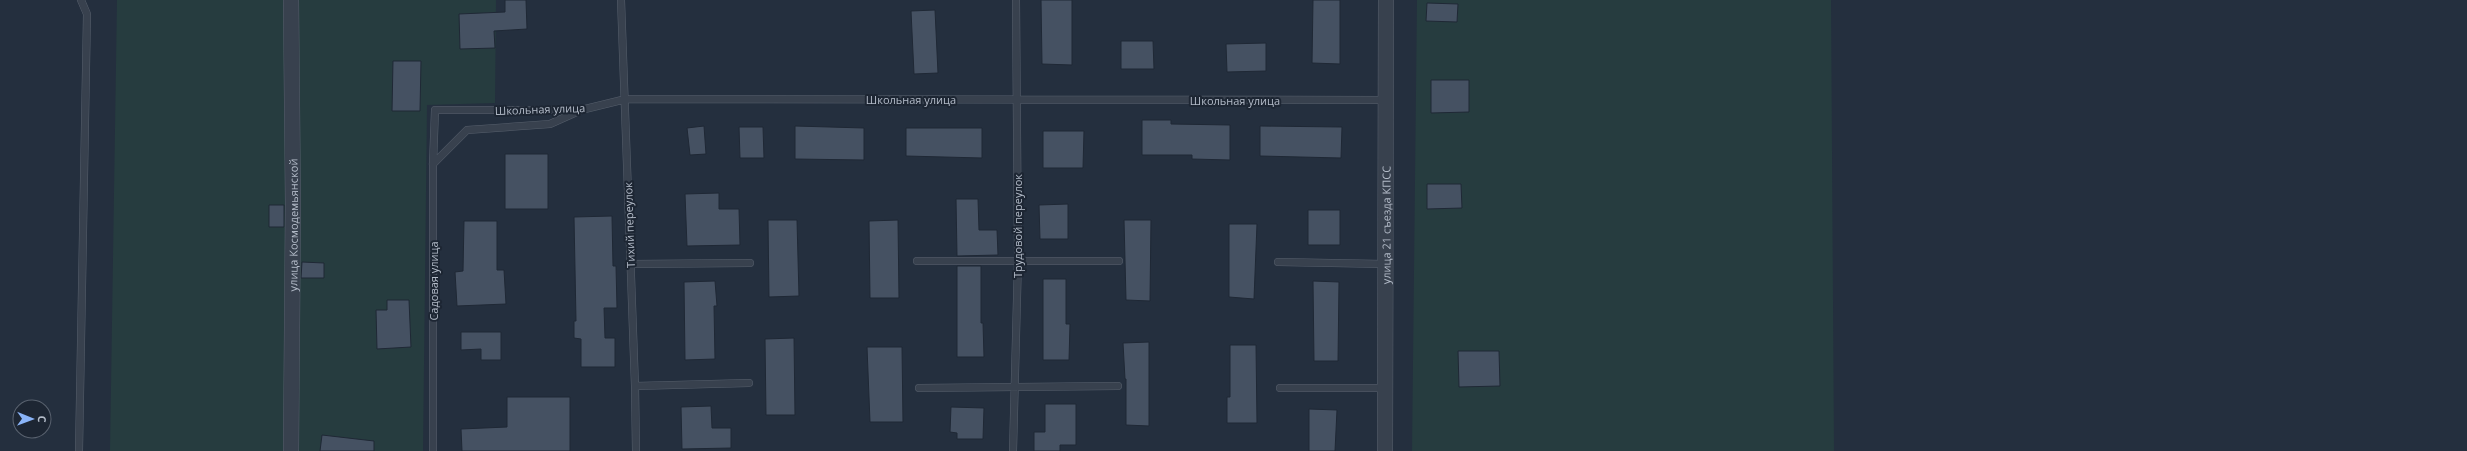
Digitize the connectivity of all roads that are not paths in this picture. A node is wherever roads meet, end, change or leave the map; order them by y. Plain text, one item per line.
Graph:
1 (81, 0) edge
2 (292, 0) edge
3 (621, 0) edge
4 (1016, 0) edge
5 (1386, 0) edge
6 (626, 98) junction
7 (1017, 99) junction
8 (1387, 100) junction
9 (436, 110) joint
10 (581, 110) junction
11 (433, 164) junction
12 (1018, 260) junction
13 (917, 261) dead end
14 (1119, 261) dead end
15 (1278, 262) dead end
16 (750, 263) dead end
17 (630, 264) junction
18 (1385, 264) junction
19 (749, 383) dead end
20 (636, 386) junction
21 (1118, 386) dead end
22 (1016, 387) junction
23 (919, 388) dead end
24 (1280, 388) dead end
25 (1386, 388) junction
26 (79, 451) edge
27 (291, 451) edge
28 (433, 451) edge
29 (636, 451) edge
30 (1013, 451) edge
31 (1385, 451) edge

1 - 26 lane
2 - 27 street, улица Космодемьянской
3 - 6 lane, Тихий переулок
4 - 7 lane, Трудовой переулок
5 - 8 street, улица 21 съезда КПСС
6 - 7 lane, Школьная улица
6 - 10 lane, Школьная улица
6 - 17 lane, Тихий переулок
7 - 8 lane, Школьная улица
7 - 12 lane, Трудовой переулок
8 - 18 street, улица 21 съезда КПСС
9 - 10 lane, Школьная улица
9 - 11 lane, Садовая улица
10 - 11 lane
11 - 28 lane, Садовая улица
12 - 13 lane
12 - 14 lane
12 - 22 lane, Трудовой переулок
15 - 18 lane
16 - 17 lane
17 - 20 lane, Тихий переулок
18 - 25 street, улица 21 съезда КПСС
19 - 20 lane
20 - 29 lane, Тихий переулок
21 - 22 lane
22 - 23 lane
22 - 30 lane, Трудовой переулок
24 - 25 lane
25 - 31 street, улица 21 съезда КПСС

